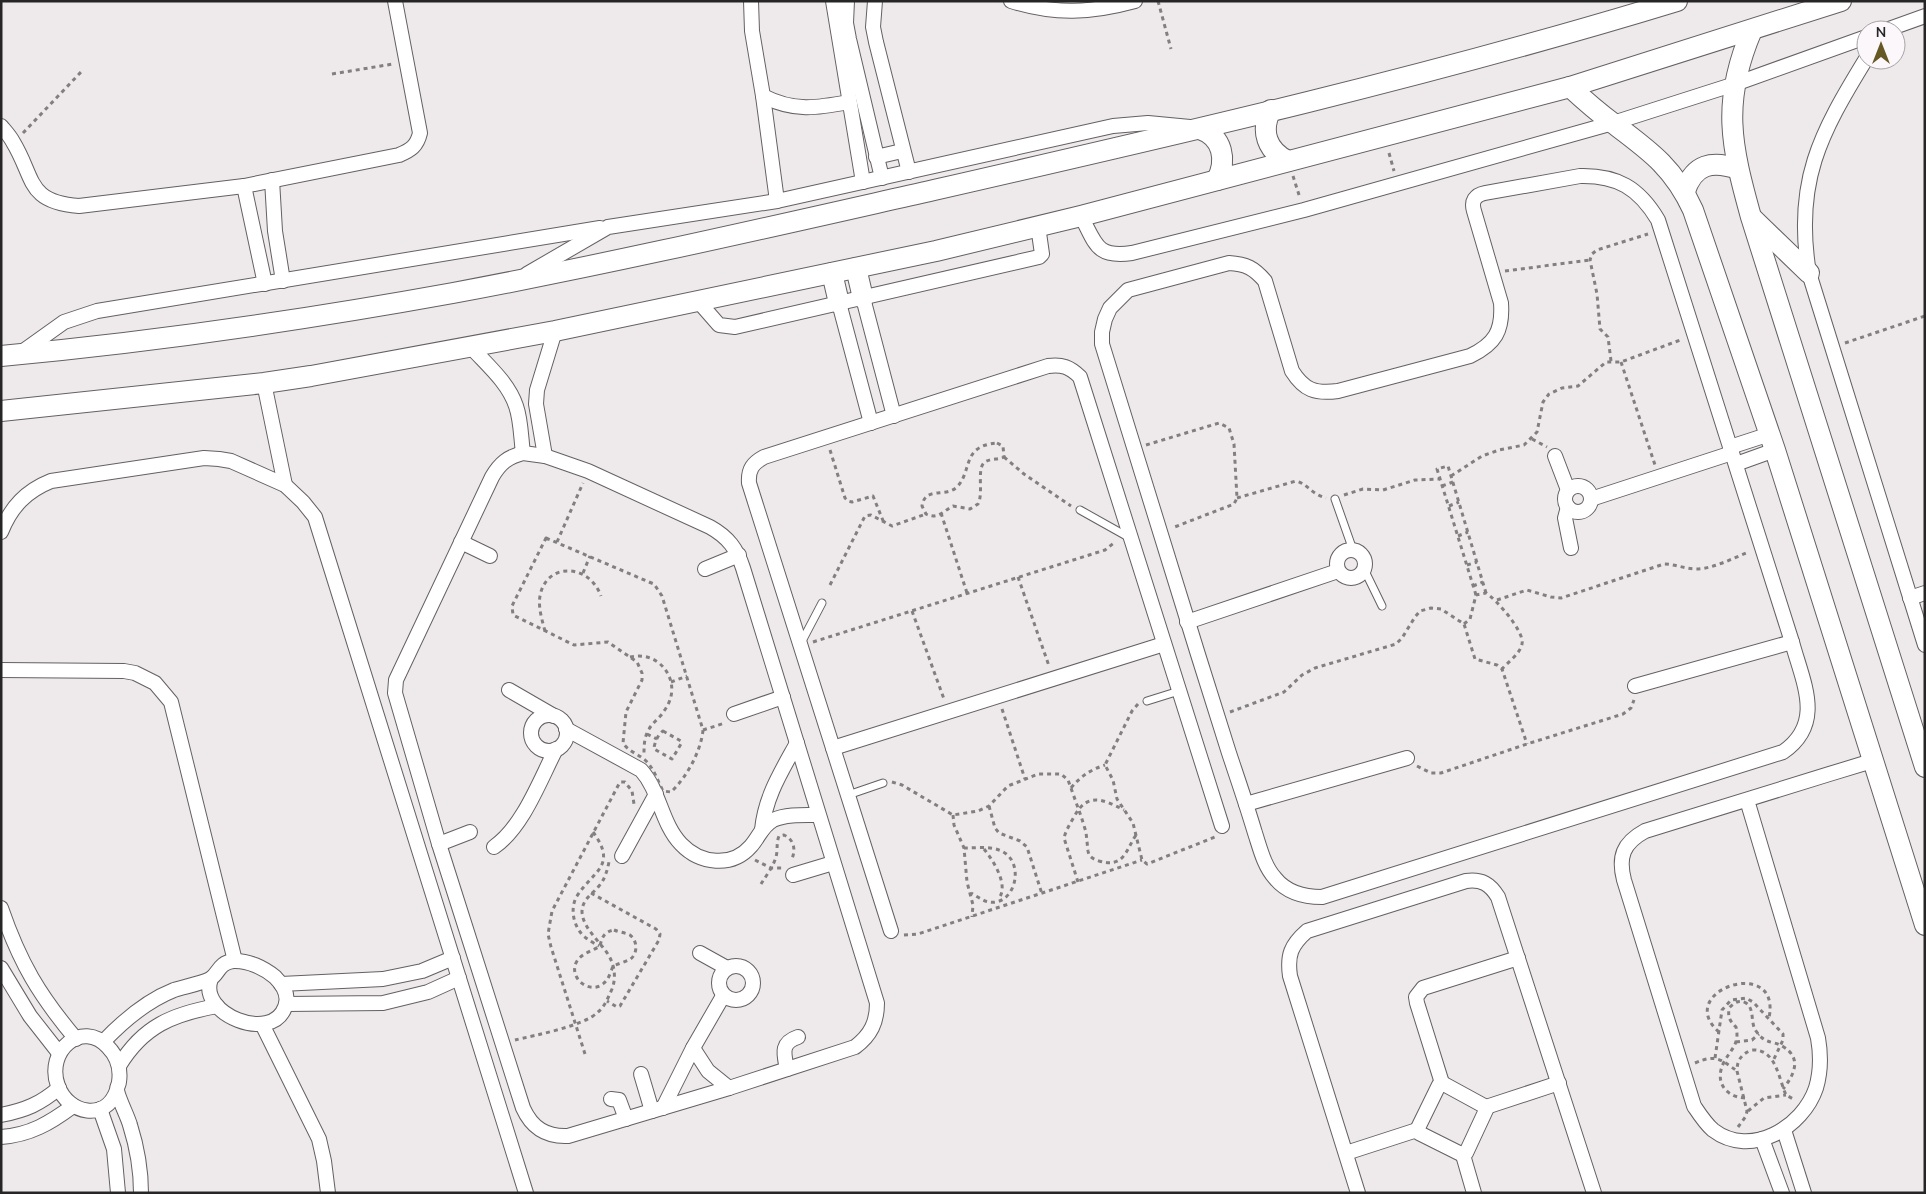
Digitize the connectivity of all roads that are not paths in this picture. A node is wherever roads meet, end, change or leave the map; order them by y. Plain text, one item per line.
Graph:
1 (395, 1) edge
2 (751, 1) edge
3 (833, 1) edge
4 (847, 1) edge
5 (875, 1) edge
6 (1011, 1) edge
7 (1135, 1) edge
8 (1677, 1) edge
9 (1841, 1) edge
10 (1925, 16) edge
11 (1906, 23) edge
12 (1752, 30) junction
13 (1856, 41) edge
14 (1859, 70) edge
15 (1735, 84) junction
16 (1570, 88) junction
17 (763, 96) junction
18 (849, 102) junction
19 (1271, 110) junction
20 (1613, 123) junction
21 (1, 126) edge
22 (1200, 129) junction
23 (902, 151) junction
24 (876, 157) junction
25 (1288, 161) junction
26 (1738, 169) junction
27 (909, 172) junction
28 (882, 178) junction
29 (272, 180) junction
30 (1216, 180) junction
31 (863, 182) junction
32 (244, 186) junction
33 (1685, 191) junction
34 (777, 201) junction
35 (1081, 216) junction
36 (1752, 218) junction
37 (1038, 226) junction
38 (608, 227) junction
39 (856, 268) junction
40 (832, 273) junction
41 (1810, 273) junction
42 (518, 280) junction
43 (284, 281) junction
44 (265, 284) junction
45 (864, 298) junction
46 (698, 301) junction
47 (839, 303) junction
48 (555, 331) junction
49 (470, 346) junction
50 (10, 356) edge
51 (264, 383) junction
52 (1, 411) edge
53 (894, 416) junction
54 (870, 423) junction
55 (1772, 442) junction
56 (523, 453) junction
57 (1732, 455) junction
58 (545, 456) junction
59 (1555, 456) dead end
60 (285, 485) junction
61 (1568, 490) junction
62 (1335, 498) road end
63 (1591, 499) junction
64 (1568, 507) junction
65 (1080, 510) dead end
66 (1, 532) edge
67 (1125, 535) junction
68 (461, 542) junction
69 (1571, 548) dead end
70 (1353, 550) junction
71 (739, 555) junction
72 (490, 556) dead end
73 (704, 569) dead end
74 (1364, 569) junction
75 (1338, 571) junction
76 (1925, 593) edge
77 (1910, 598) junction
78 (822, 603) dead end
79 (1382, 606) dead end
80 (1187, 622) junction
81 (1792, 642) junction
82 (1164, 644) junction
83 (1925, 645) edge
84 (800, 646) junction
85 (1, 670) edge
86 (1635, 686) road end
87 (509, 690) dead end
88 (1179, 691) junction
89 (782, 697) junction
90 (1143, 702) road end
91 (734, 714) dead end
92 (554, 716) junction
93 (566, 728) junction
94 (797, 743) junction
95 (833, 748) junction
96 (556, 749) junction
97 (1406, 758) road end
98 (1872, 761) junction
99 (1925, 767) edge
100 (886, 782) road end
101 (656, 794) junction
102 (848, 795) junction
103 (1747, 800) junction
104 (1246, 804) junction
105 (818, 814) junction
106 (1222, 826) road end
107 (762, 830) junction
108 (470, 832) dead end
109 (439, 844) junction
110 (494, 846) dead end
111 (617, 856) road end
112 (833, 863) junction
113 (793, 876) dead end
114 (1, 908) edge
115 (1925, 925) edge
116 (891, 931) road end
117 (700, 953) dead end
118 (453, 958) junction
119 (1518, 958) junction
120 (235, 961) junction
121 (1, 968) edge
122 (727, 968) junction
123 (459, 978) junction
124 (211, 979) junction
125 (281, 984) junction
126 (723, 996) junction
127 (286, 1004) junction
128 (218, 1006) junction
129 (262, 1024) junction
130 (798, 1037) dead end
131 (76, 1039) junction
132 (103, 1042) junction
133 (693, 1048) junction
134 (59, 1053) junction
135 (119, 1066) junction
136 (787, 1069) junction
137 (641, 1074) dead end
138 (1442, 1083) junction
139 (1559, 1083) junction
140 (58, 1088) junction
141 (729, 1088) junction
142 (117, 1090) junction
143 (611, 1099) dead end
144 (73, 1106) junction
145 (1486, 1107) junction
146 (100, 1109) junction
147 (657, 1110) junction
148 (1, 1115) edge
149 (626, 1119) junction
150 (1418, 1130) junction
151 (1784, 1130) junction
152 (1, 1137) edge
153 (1762, 1138) junction
154 (1346, 1153) junction
155 (1462, 1155) junction
156 (118, 1193) edge
157 (141, 1193) edge
158 (328, 1193) edge
159 (526, 1193) edge
160 (1358, 1193) edge
161 (1474, 1193) edge
162 (1594, 1193) edge
163 (1782, 1193) edge
164 (1804, 1193) edge

1 - 29 street
2 - 17 street
3 - 18 street
4 - 24 street
5 - 23 street
6 - 7 street
8 - 19 street
9 - 12 street
10 - 11 street
12 - 15 street
12 - 16 street
13 - 15 street
14 - 41 street
15 - 20 street
15 - 26 street
16 - 20 street
16 - 25 street
17 - 18 street
17 - 34 street
18 - 31 street
19 - 22 street
19 - 25 street
20 - 33 street
20 - 35 street
21 - 32 street
22 - 27 street
22 - 30 street
22 - 42 street
23 - 24 street
23 - 27 street
24 - 28 street
25 - 30 street
26 - 33 street
26 - 36 street
27 - 28 street
28 - 31 street
29 - 32 street
29 - 43 street
30 - 35 street
31 - 34 street
32 - 44 street
33 - 55 street
34 - 38 street
35 - 37 street
36 - 41 street
36 - 99 street
37 - 39 street
37 - 45 street
38 - 42 street
38 - 43 street
39 - 40 street
39 - 45 street
40 - 46 street
40 - 47 street
41 - 77 street
42 - 50 street
43 - 44 street
44 - 50 street
45 - 47 street
45 - 53 street
46 - 47 street
46 - 48 street
47 - 54 street
48 - 49 street
48 - 58 street
49 - 51 street
49 - 56 street
51 - 52 street
51 - 60 street
53 - 54 street
53 - 67 street
54 - 84 street
55 - 57 street
55 - 98 street
56 - 58 street
56 - 68 street
57 - 63 street
57 - 80 street
57 - 81 street
58 - 71 street
59 - 61 street
60 - 66 street
60 - 118 street
61 - 63 street
61 - 64 street
62 - 70 lane
63 - 64 street
64 - 69 street
65 - 67 lane
67 - 82 street
68 - 72 street
68 - 109 street
70 - 74 street
70 - 75 street
71 - 73 street
71 - 89 street
74 - 75 street
74 - 79 lane
75 - 80 street
76 - 77 street
77 - 83 street
78 - 84 lane
80 - 104 street
81 - 86 street
81 - 104 street
82 - 88 street
82 - 95 street
84 - 95 street
85 - 120 street
87 - 92 street
88 - 90 lane
88 - 106 street
89 - 91 street
89 - 94 street
92 - 93 street
92 - 96 street
93 - 96 street
93 - 101 street
94 - 105 street
94 - 107 street
95 - 102 street
96 - 110 street
97 - 104 street
98 - 103 street
98 - 115 street
100 - 102 lane
101 - 107 street
101 - 111 street
102 - 116 street
103 - 151 street
103 - 153 street
105 - 107 street
105 - 112 street
108 - 109 street
109 - 149 street
112 - 113 street
112 - 136 street
114 - 131 street
117 - 122 street
118 - 123 street
118 - 125 street
119 - 138 street
119 - 139 street
119 - 154 street
120 - 124 street
120 - 125 street
121 - 134 street
122 - 126 street
122 - 126 street
123 - 127 street
123 - 159 street
124 - 128 street
124 - 132 street
125 - 127 street
126 - 133 street
127 - 129 street
128 - 129 street
128 - 135 street
129 - 158 street
130 - 136 street
131 - 132 street
131 - 134 street
132 - 135 street
133 - 141 street
133 - 147 street
134 - 140 street
135 - 142 street
136 - 141 street
137 - 147 street
138 - 145 street
138 - 150 street
139 - 145 street
139 - 162 street
140 - 144 street
140 - 148 street
141 - 147 street
142 - 146 street
142 - 157 street
143 - 149 street
144 - 146 street
144 - 152 street
145 - 155 street
146 - 156 street
147 - 149 street
150 - 154 street
150 - 155 street
151 - 153 street
151 - 164 street
153 - 163 street
154 - 160 street
155 - 161 street

